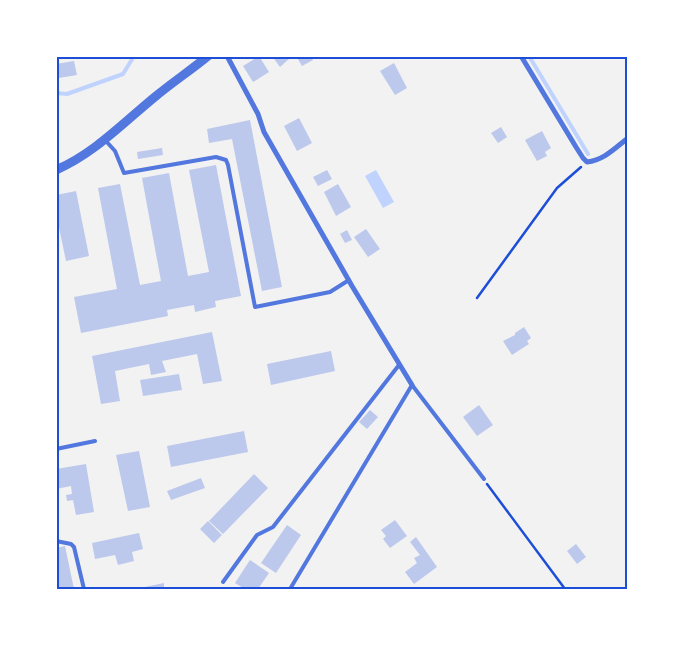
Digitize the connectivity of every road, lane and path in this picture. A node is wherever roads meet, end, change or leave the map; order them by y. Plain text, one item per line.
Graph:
1 (208, 56) edge
2 (227, 56) edge
3 (521, 56) edge
4 (628, 138) edge
5 (104, 140) junction
6 (587, 162) junction
7 (56, 170) edge
8 (349, 280) junction
9 (477, 298) dead end
10 (399, 365) junction
11 (412, 385) junction
12 (94, 441) dead end
13 (56, 449) edge
14 (484, 479) joint
15 (56, 541) edge
16 (223, 582) dead end
17 (84, 589) edge
18 (290, 589) edge
19 (565, 589) edge

1 - 5 street
2 - 8 street
3 - 6 street
4 - 6 street
5 - 7 street
5 - 8 lane
6 - 9 path
8 - 10 street
10 - 11 street
10 - 16 lane
11 - 14 lane
11 - 18 lane
12 - 13 lane
14 - 19 path
15 - 17 lane

